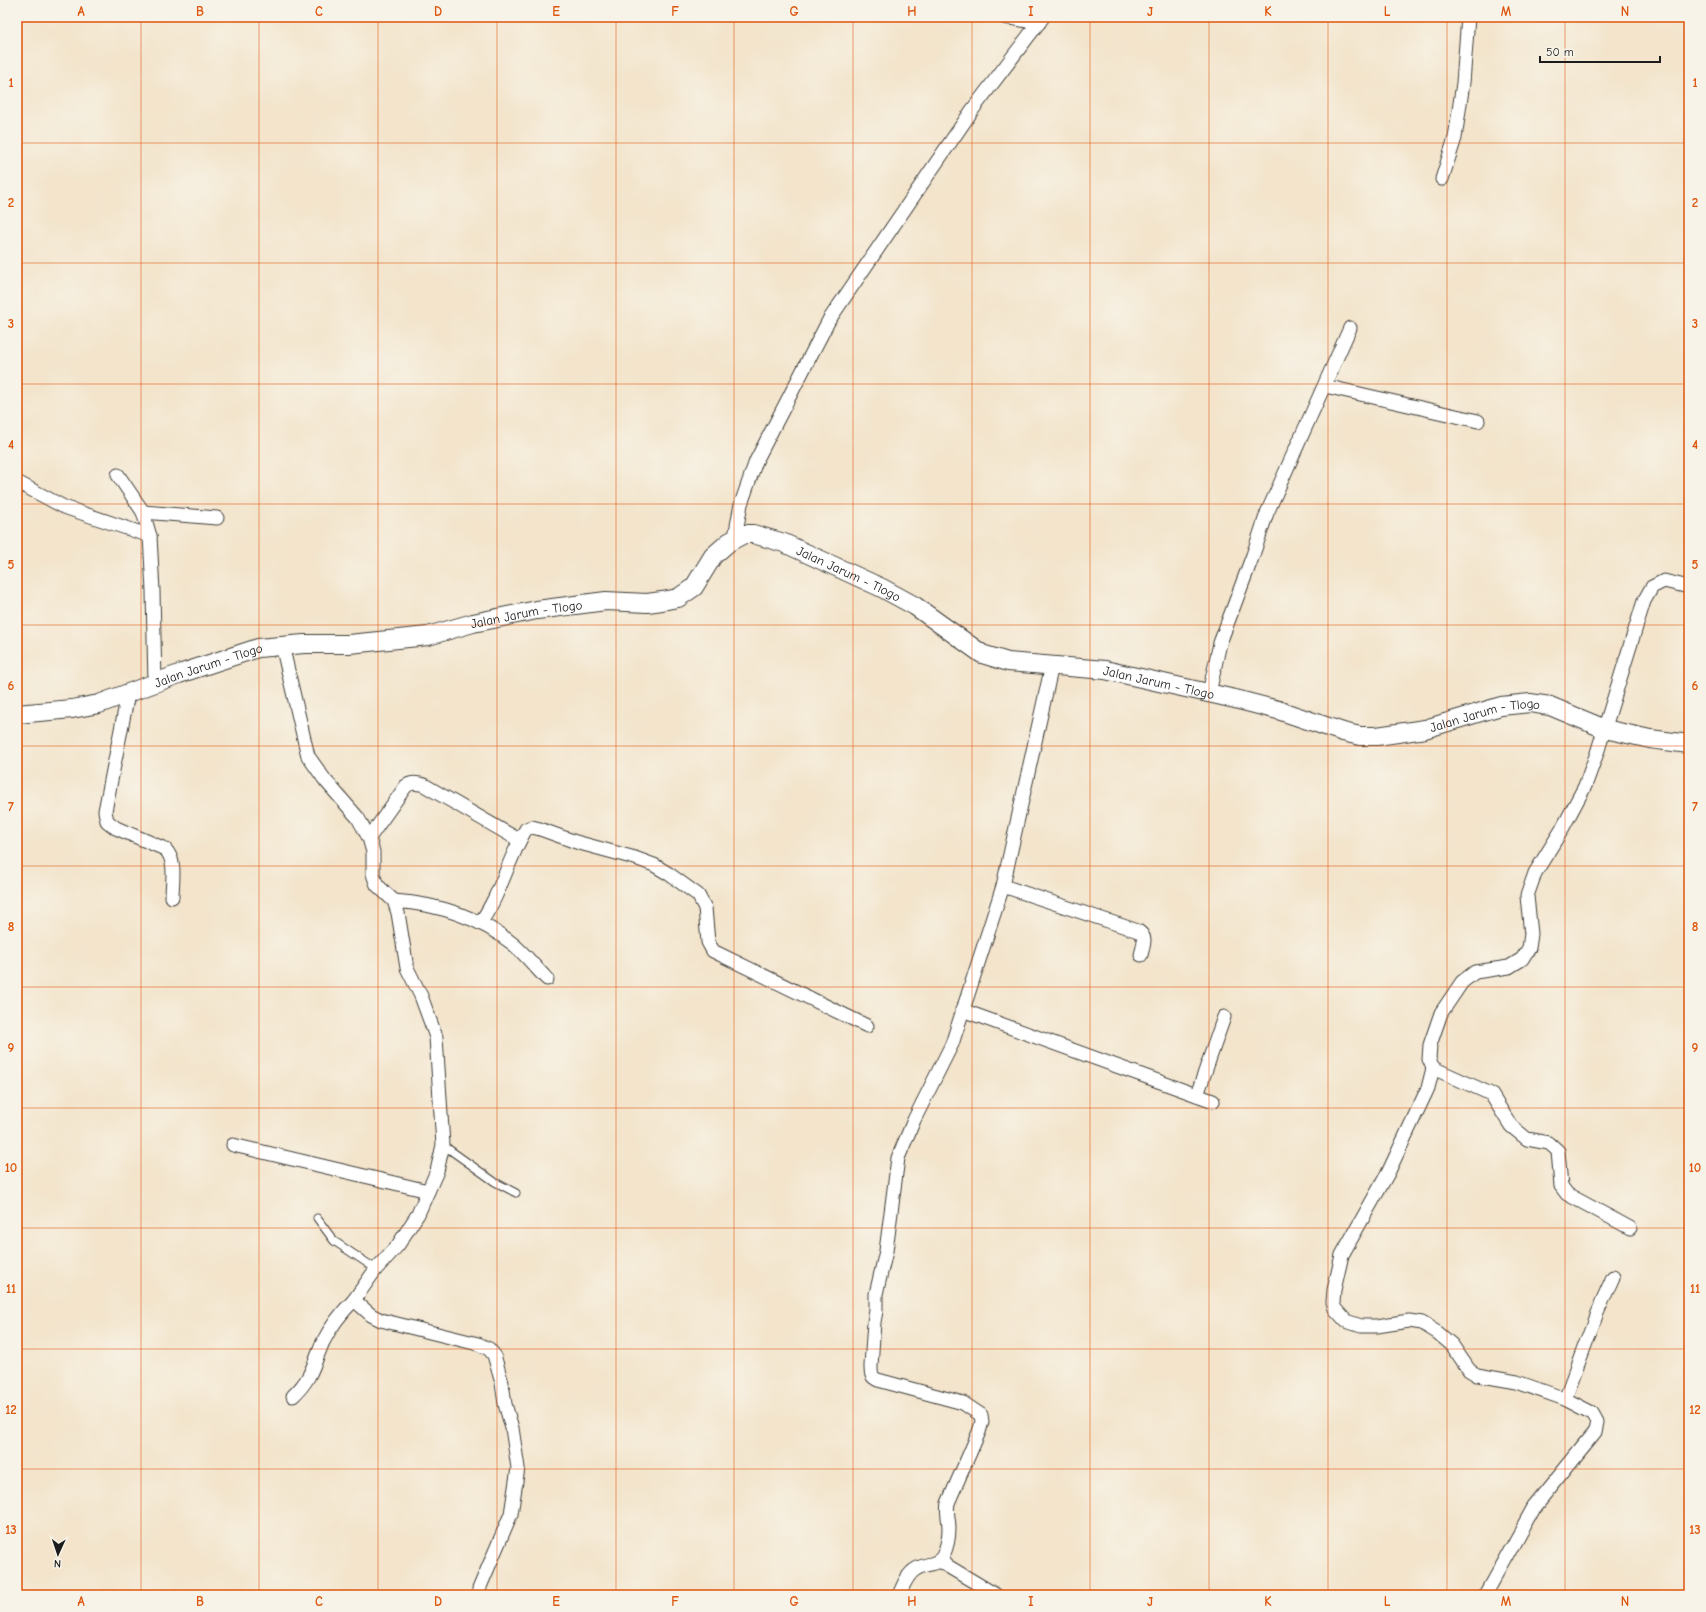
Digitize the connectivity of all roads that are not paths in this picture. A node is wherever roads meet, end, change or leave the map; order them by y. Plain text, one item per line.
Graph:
1 (1004, 17) edge
2 (1468, 17) edge
3 (1041, 20) edge
4 (1442, 179) dead end
5 (1350, 328) dead end
6 (1325, 386) junction
7 (1478, 421) dead end
8 (118, 475) dead end
9 (17, 482) edge
10 (143, 512) junction
11 (218, 518) dead end
12 (150, 536) junction
13 (735, 537) junction
14 (1689, 587) edge
15 (282, 646) junction
16 (1052, 665) junction
17 (155, 683) junction
18 (1209, 693) junction
19 (128, 694) junction
20 (17, 714) edge
21 (1605, 729) junction
22 (1689, 744) edge
23 (369, 838) junction
24 (519, 840) junction
25 (1003, 886) junction
26 (172, 897) dead end
27 (394, 901) junction
28 (480, 923) junction
29 (1141, 955) dead end
30 (547, 979) dead end
31 (962, 1010) junction
32 (1224, 1017) dead end
33 (867, 1026) dead end
34 (1433, 1068) junction
35 (1197, 1095) junction
36 (1213, 1101) dead end
37 (233, 1145) dead end
38 (442, 1145) junction
39 (428, 1191) junction
40 (516, 1193) dead end
41 (317, 1218) dead end
42 (1630, 1228) dead end
43 (376, 1270) junction
44 (1613, 1277) dead end
45 (354, 1300) junction
46 (293, 1396) dead end
47 (1565, 1399) junction
48 (939, 1561) junction
49 (479, 1595) edge
50 (899, 1595) edge
51 (996, 1595) edge
52 (1485, 1595) edge

1 - 3 street
2 - 4 street
3 - 13 street
5 - 6 street
6 - 7 street
6 - 18 street
8 - 10 street
9 - 12 street
10 - 11 street
10 - 12 street
12 - 17 street
13 - 15 street, Jalan Jarum - Tlogo
13 - 16 street, Jalan Jarum - Tlogo
14 - 21 street
15 - 17 street, Jalan Jarum - Tlogo
15 - 23 street
16 - 18 street, Jalan Jarum - Tlogo
16 - 25 street
17 - 19 street, Jalan Jarum - Tlogo
18 - 21 street, Jalan Jarum - Tlogo
19 - 20 street, Jalan Jarum - Tlogo
19 - 26 street
21 - 22 street, Jalan Jarum - Tlogo
21 - 34 street
23 - 24 street
23 - 27 street
24 - 28 street
24 - 33 street
25 - 29 street
25 - 31 street
27 - 28 street
27 - 38 street
28 - 30 street
31 - 35 street
31 - 48 street
32 - 35 street
34 - 42 street
34 - 47 street
35 - 36 street
37 - 39 street
38 - 39 street
38 - 40 lane
39 - 43 street
41 - 43 lane
43 - 45 street
44 - 47 street
45 - 46 street
45 - 49 street
47 - 52 street
48 - 50 street
48 - 51 street

